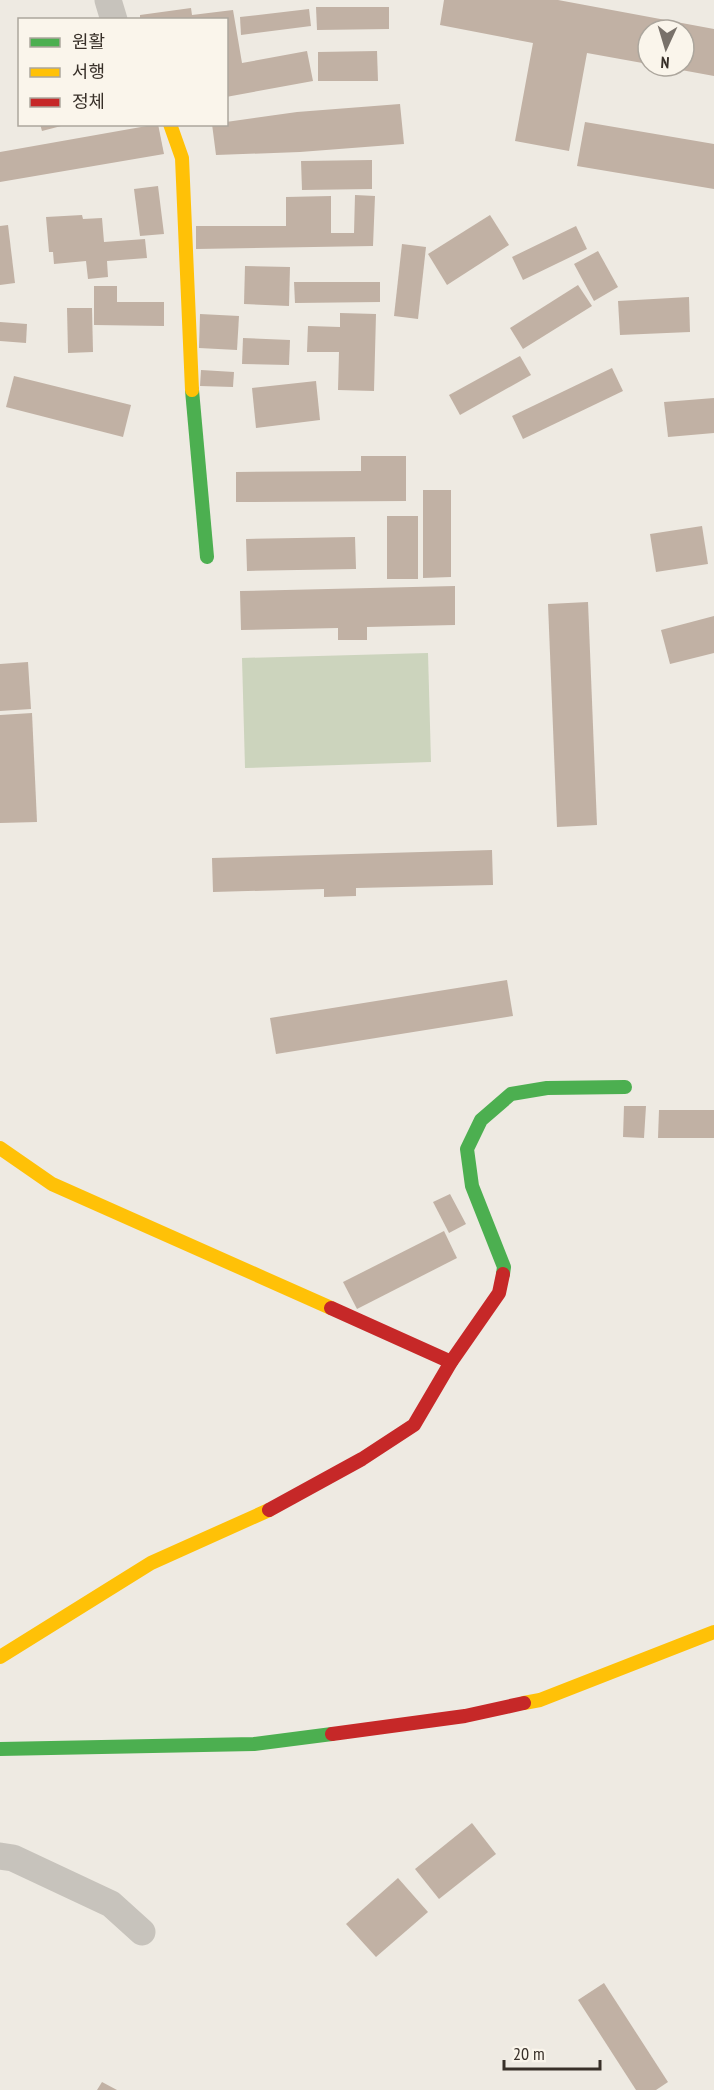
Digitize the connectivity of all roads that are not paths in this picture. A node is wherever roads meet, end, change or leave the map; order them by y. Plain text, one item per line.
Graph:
1 (108, 0) edge
2 (113, 18) edge
3 (171, 126) edge
4 (207, 557) dead end
5 (625, 1087) dead end
6 (0, 1148) edge
7 (451, 1362) junction
8 (714, 1632) edge
9 (0, 1657) edge
10 (0, 1749) edge
11 (0, 1856) edge
12 (142, 1932) dead end

1 - 2 street
3 - 4 street
5 - 7 street
6 - 7 street
7 - 9 street
8 - 10 street
11 - 12 street

